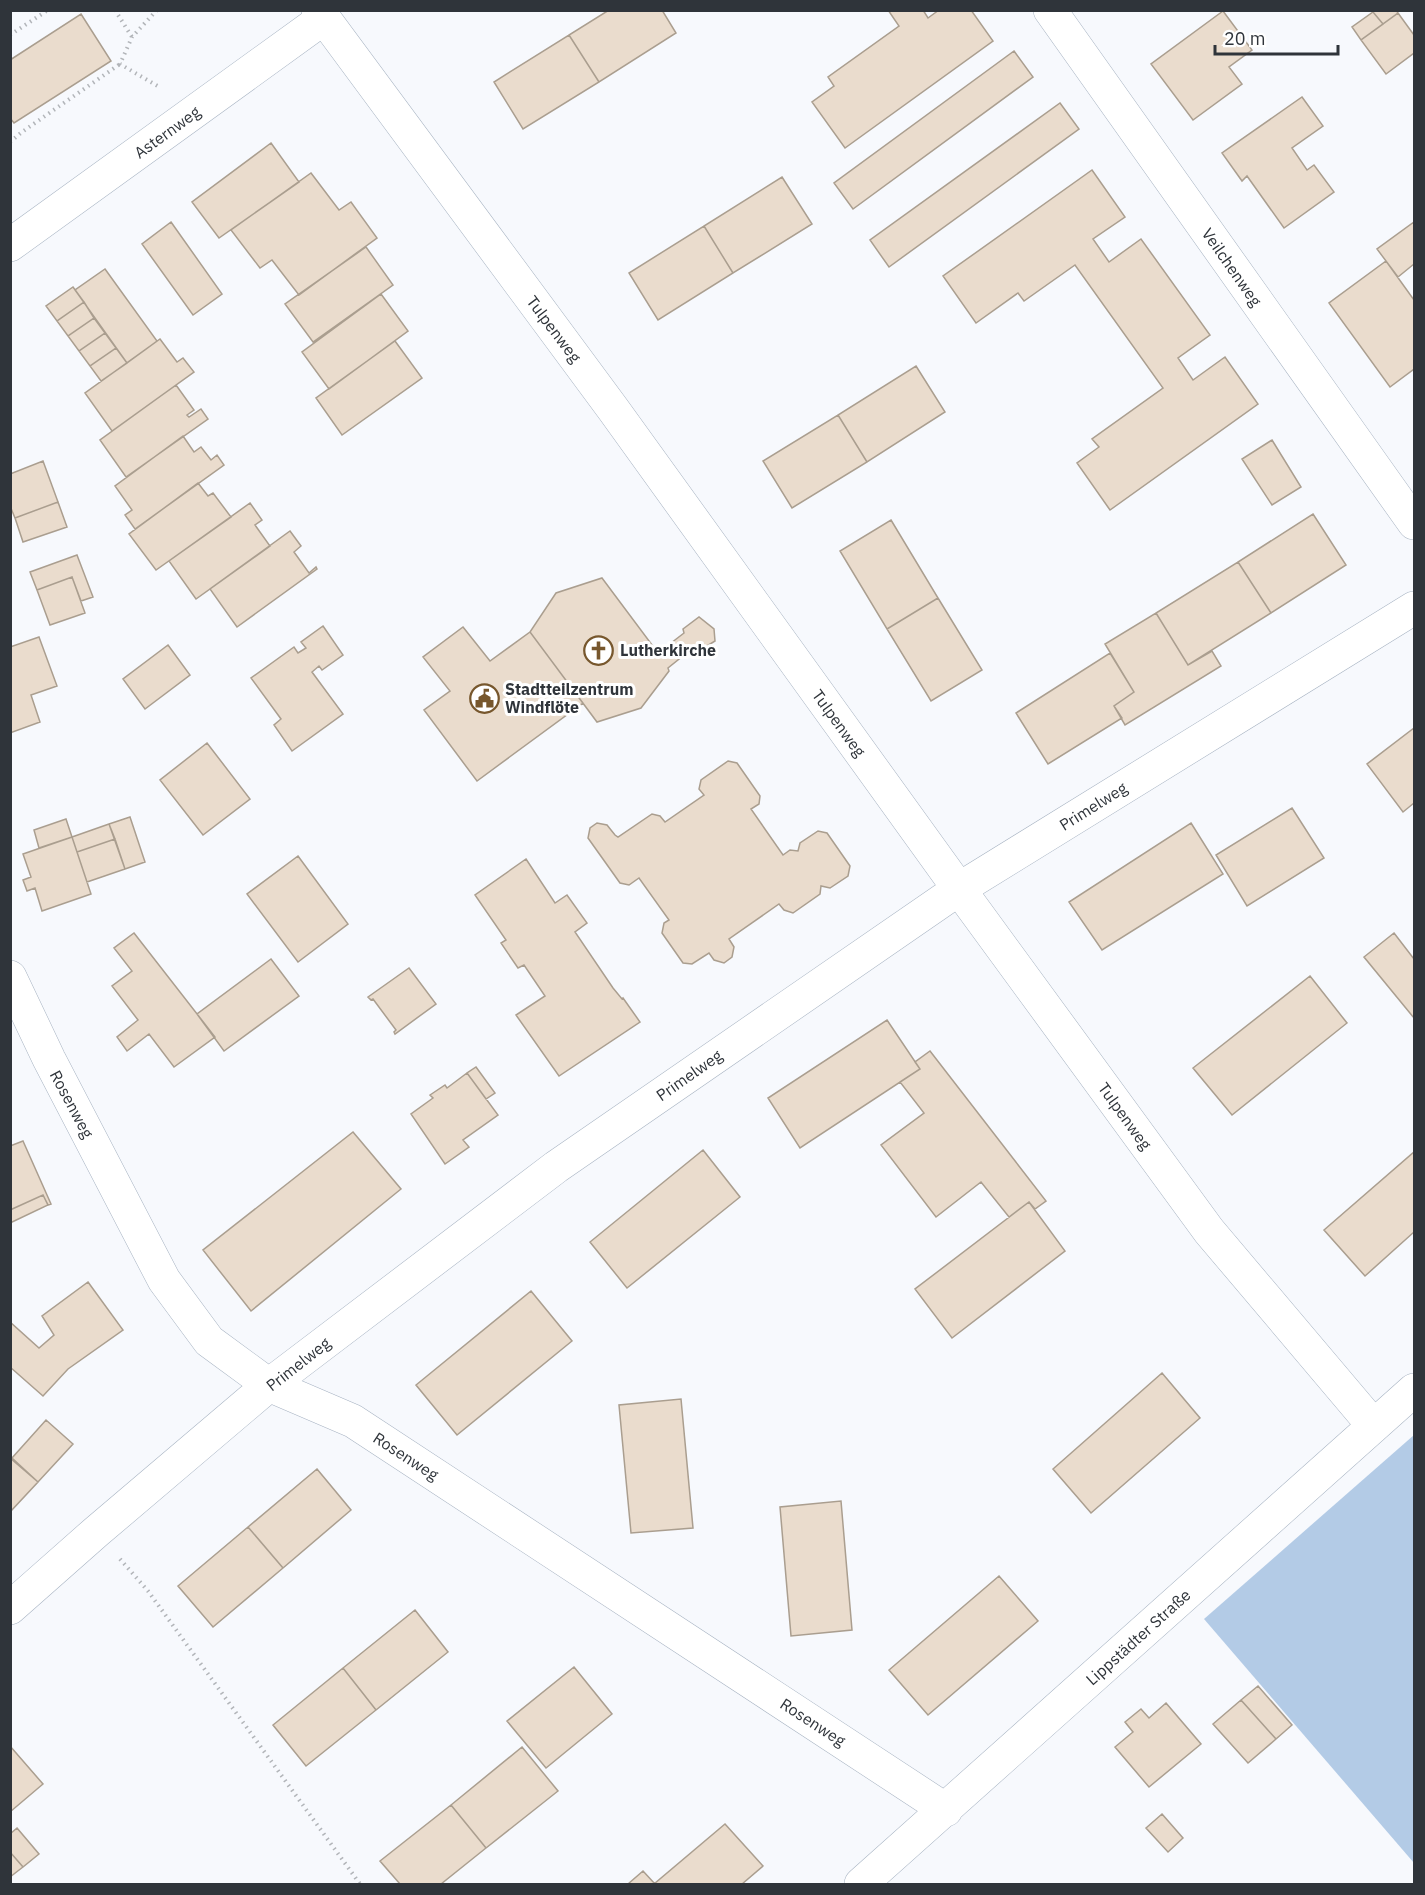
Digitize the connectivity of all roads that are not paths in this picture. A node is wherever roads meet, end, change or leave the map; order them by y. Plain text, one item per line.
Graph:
1 (1050, 10) edge
2 (321, 14) edge
3 (10, 245) edge
4 (1414, 523) edge
5 (1414, 608) edge
6 (959, 889) junction
7 (10, 977) edge
8 (269, 1385) junction
9 (1414, 1390) edge
10 (1373, 1425) junction
11 (17, 1591) edge
12 (946, 1810) junction
13 (861, 1884) edge

1 - 4 street, Veilchenweg
2 - 3 street, Asternweg
2 - 6 street, Tulpenweg
5 - 6 street, Primelweg
6 - 8 street, Primelweg
6 - 10 street, Tulpenweg
7 - 8 street, Rosenweg
8 - 11 street, Primelweg
8 - 12 street, Rosenweg
9 - 10 street, Lippstädter Straße
10 - 12 street, Lippstädter Straße
12 - 13 street, Lippstädter Straße

